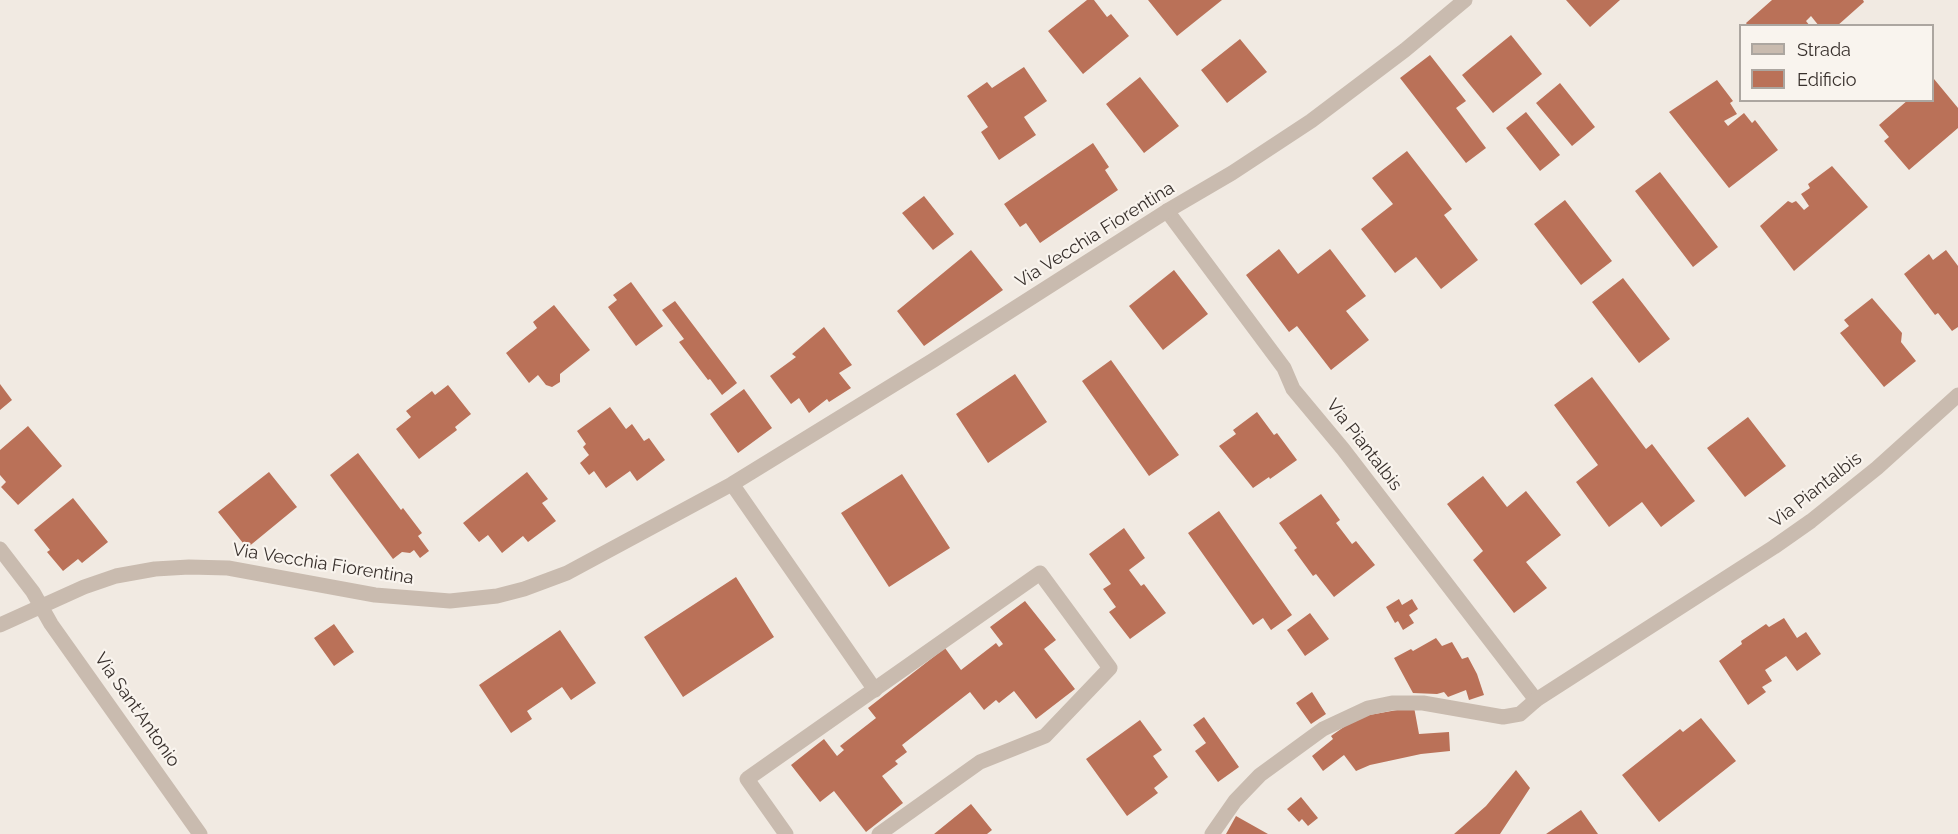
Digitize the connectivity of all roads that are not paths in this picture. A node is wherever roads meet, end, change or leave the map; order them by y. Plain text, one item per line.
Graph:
1 (1465, 0) edge
2 (1167, 211) junction
3 (1958, 395) edge
4 (732, 484) junction
5 (0, 549) edge
6 (43, 607) junction
7 (0, 626) edge
8 (875, 690) junction
9 (1536, 700) junction
10 (200, 834) edge
11 (786, 834) edge
12 (879, 834) edge
13 (1212, 834) edge

1 - 2 street, Via Vecchia Fiorentina
2 - 4 street, Via Vecchia Fiorentina
2 - 9 street, Via Piantalbis
3 - 9 street, Via Piantalbis
4 - 6 street, Via Vecchia Fiorentina
4 - 8 street
5 - 6 street, Via Sant'Antonio
6 - 7 street, Via Vecchia Fiorentina
6 - 10 street, Via Sant'Antonio
8 - 11 street
8 - 12 street
9 - 13 street, Via Piantalbis

